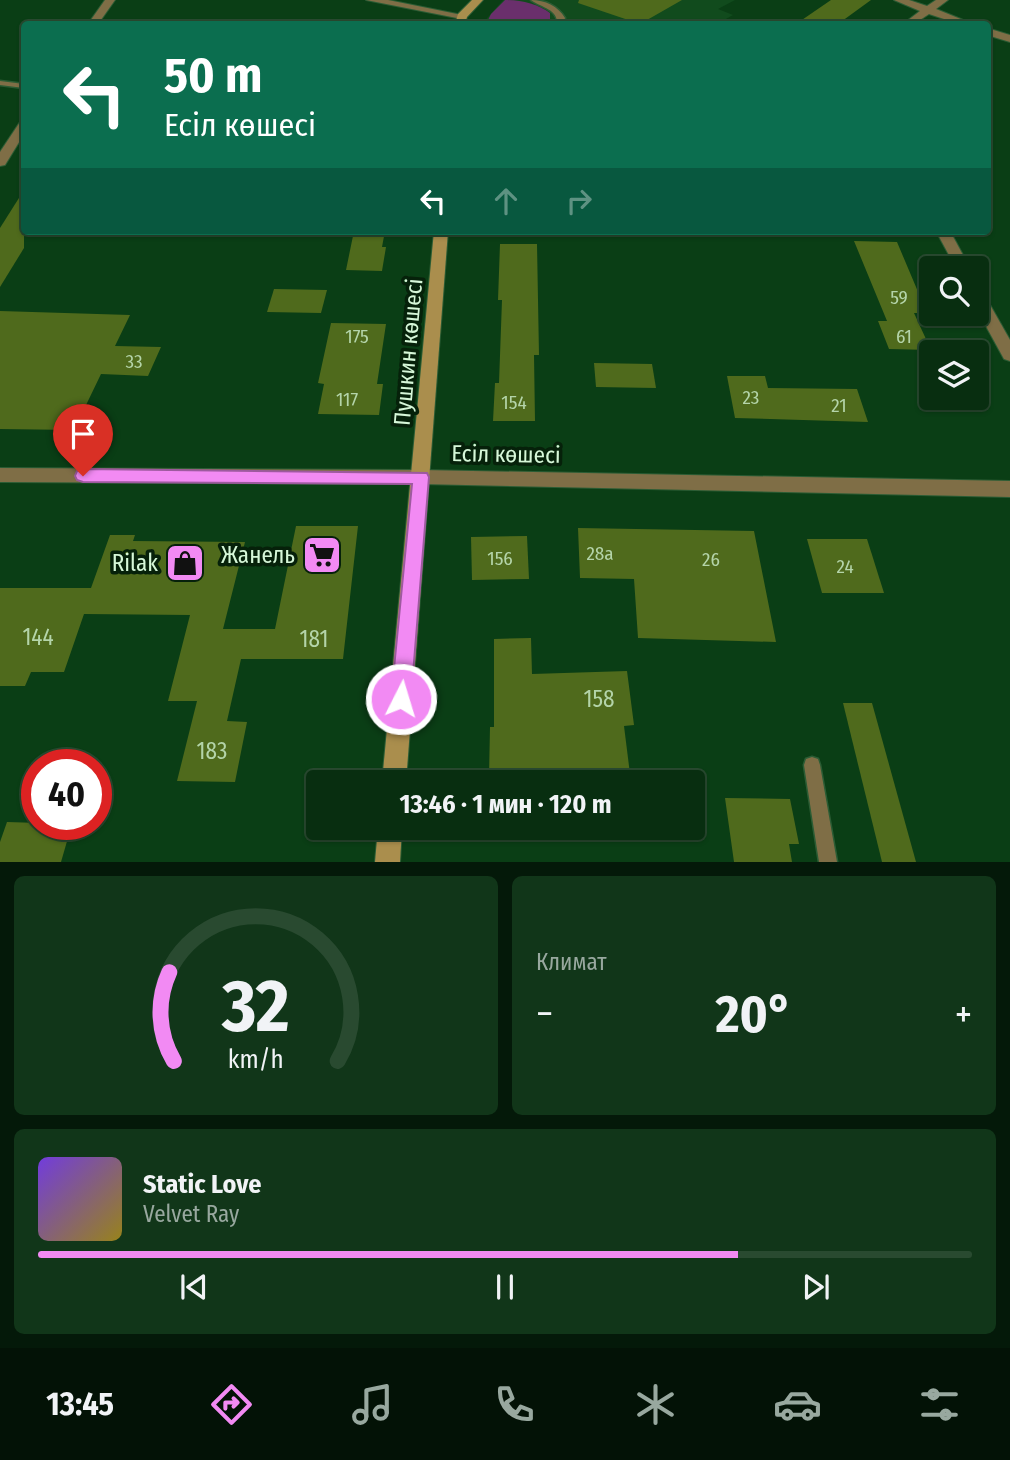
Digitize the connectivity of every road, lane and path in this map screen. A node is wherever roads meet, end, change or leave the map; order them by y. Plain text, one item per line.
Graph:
1 (110, 0) edge
2 (371, 0) edge
3 (478, 0) edge
4 (535, 0) edge
5 (899, 0) edge
6 (943, 0) edge
7 (928, 10) junction
8 (461, 20) edge
9 (95, 21) edge
10 (560, 21) edge
11 (912, 21) edge
12 (959, 21) edge
13 (991, 32) edge
14 (1010, 39) edge
15 (0, 83) edge
16 (21, 86) edge
17 (21, 130) edge
18 (0, 162) edge
19 (440, 235) edge
20 (945, 235) edge
21 (956, 256) edge
22 (989, 317) edge
23 (1010, 355) edge
24 (0, 475) edge
25 (421, 477) junction
26 (1010, 489) edge
27 (812, 765) dead end
28 (395, 770) edge
29 (389, 840) edge
30 (387, 862) edge
31 (828, 862) edge

1 - 9 street
2 - 8 street
3 - 8 street
4 - 10 lane
5 - 7 street
6 - 7 street
7 - 11 street
7 - 12 street
13 - 14 street
15 - 16 lane
17 - 18 street
19 - 25 street, Пушкин көшесі
20 - 21 street
22 - 23 street
24 - 25 street, Есіл көшесі
25 - 26 street, Есіл көшесі
25 - 28 street, Пушкин көшесі
27 - 31 lane
29 - 30 street

